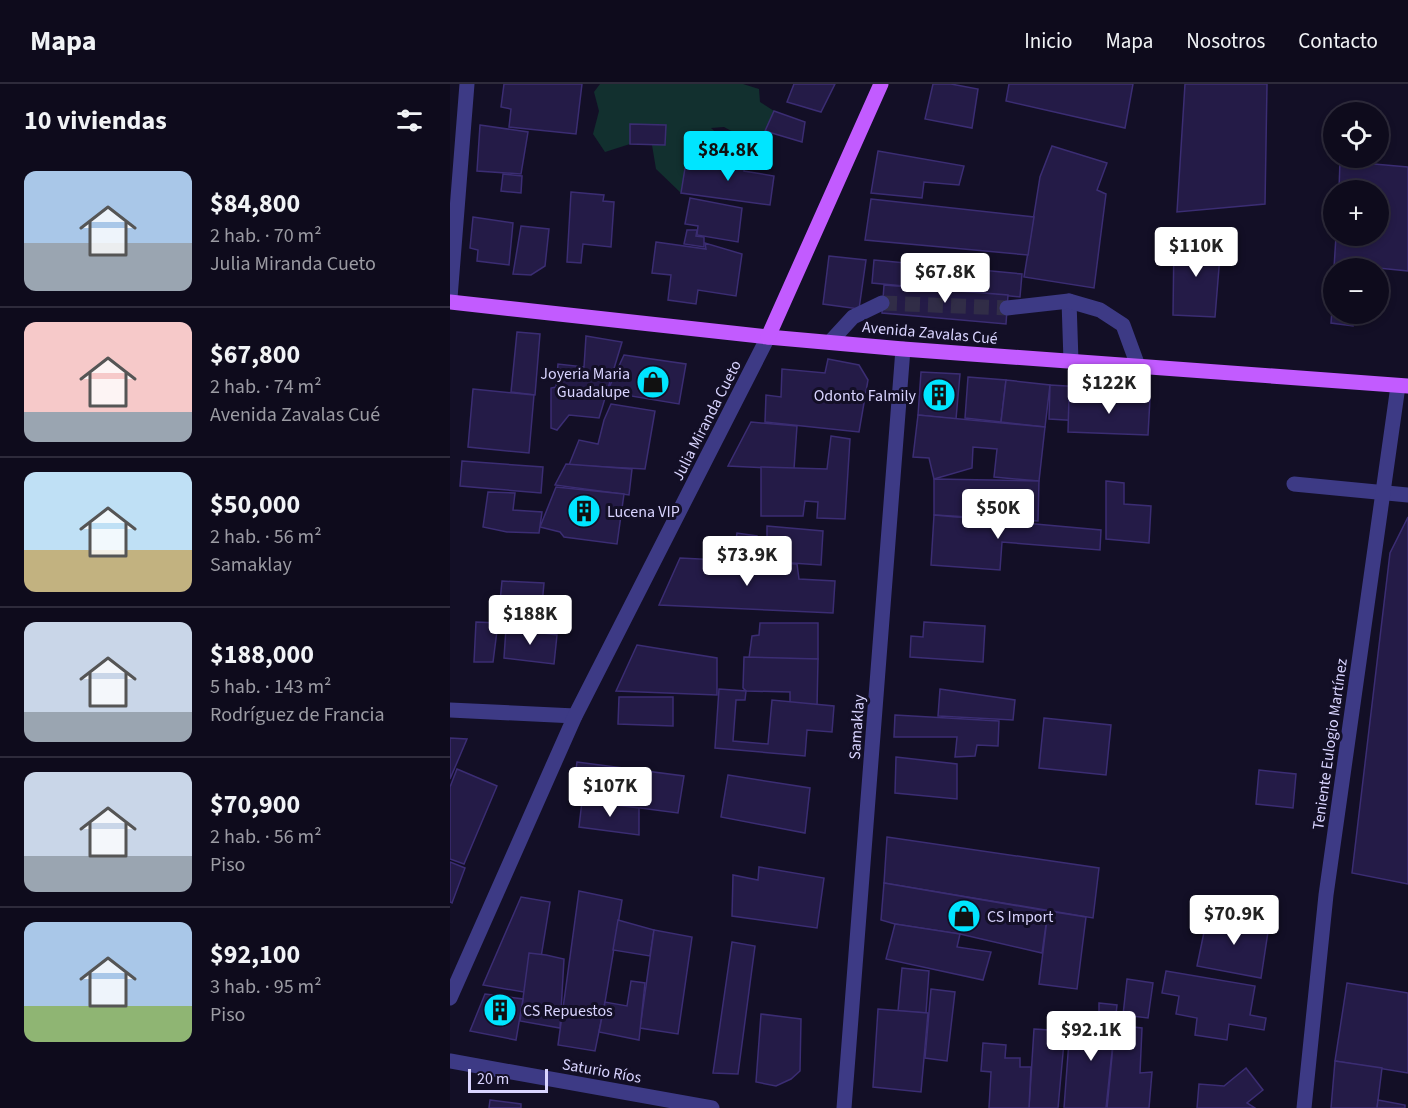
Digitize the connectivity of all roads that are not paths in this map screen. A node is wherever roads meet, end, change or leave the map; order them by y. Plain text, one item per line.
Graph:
1 (467, 84) edge
2 (881, 84) edge
3 (450, 300) edge
4 (1069, 301) junction
5 (882, 303) tunnel mouth
6 (1007, 308) tunnel mouth
7 (768, 337) junction
8 (830, 342) junction
9 (903, 349) junction
10 (1071, 361) junction
11 (1138, 366) junction
12 (1403, 386) edge
13 (1294, 484) dead end
14 (1383, 493) junction
15 (1408, 495) edge
16 (450, 710) edge
17 (575, 716) junction
18 (450, 998) edge
19 (450, 1061) edge
20 (712, 1108) edge
21 (844, 1108) edge
22 (1304, 1108) edge

1 - 3 street
2 - 7 main road, Julia Miranda Cueto
3 - 7 main road, Avenida Zavalas Cué
4 - 6 street
4 - 10 street
4 - 11 street
5 - 8 street
7 - 8 main road, Avenida Zavalas Cué
7 - 17 street, Julia Miranda Cueto
8 - 9 main road, Avenida Zavalas Cué
9 - 10 main road, Avenida Zavalas Cué
9 - 21 street, Samaklay
10 - 11 main road, Avenida Zavalas Cué
11 - 12 main road, Avenida Zavalas Cué
12 - 14 street, Teniente Eulogio Martínez
13 - 14 street
14 - 15 street
14 - 22 street, Teniente Eulogio Martínez
16 - 17 street
17 - 18 street, Julia Miranda Cueto
19 - 20 street, Saturio Ríos

